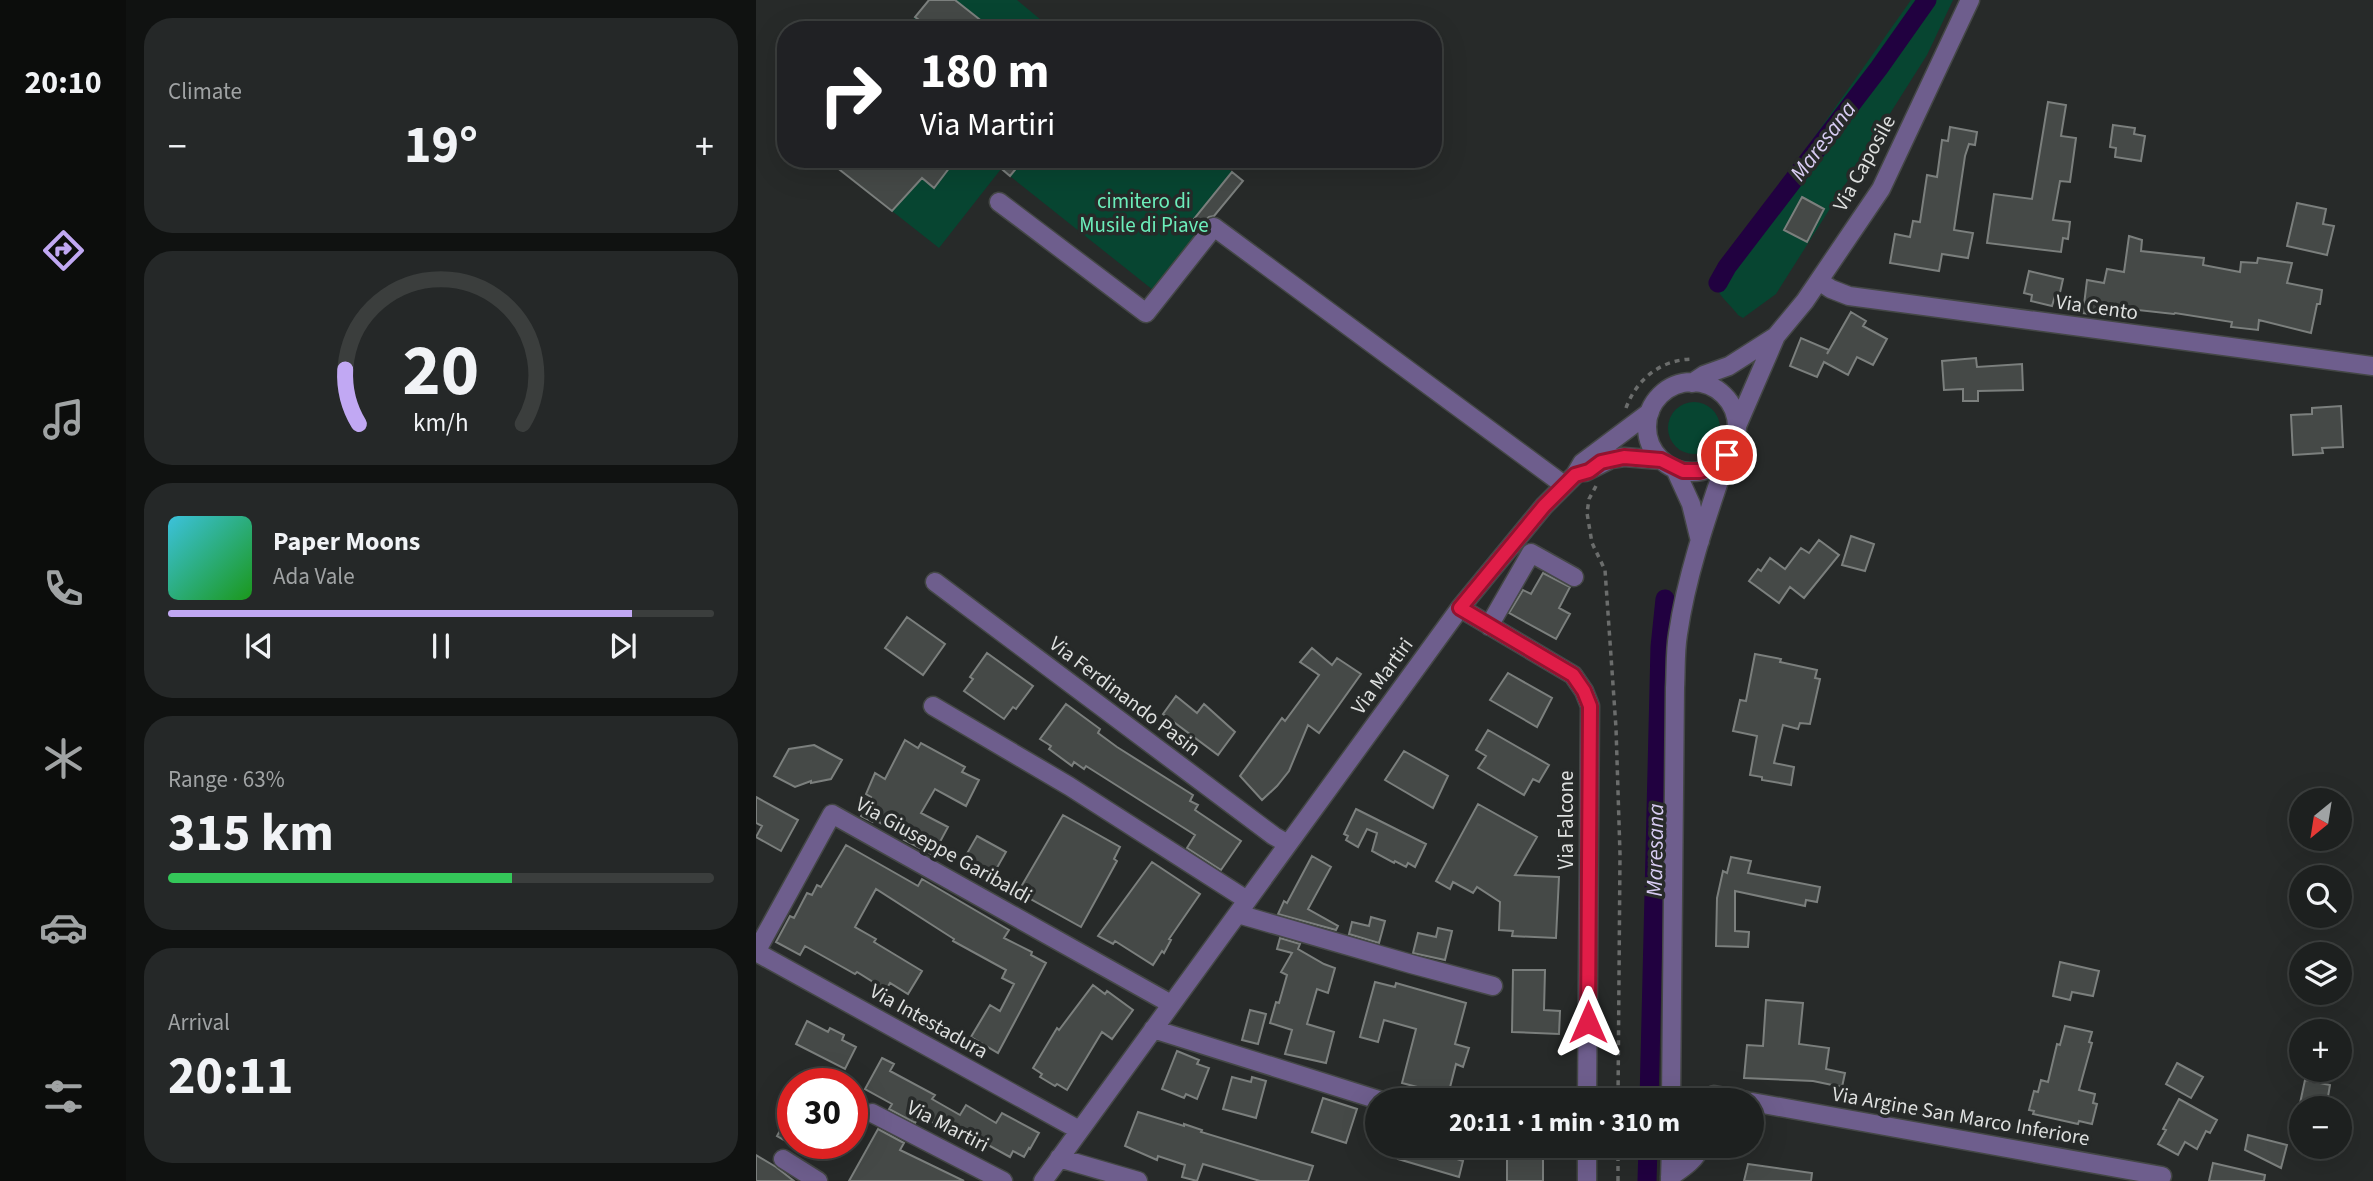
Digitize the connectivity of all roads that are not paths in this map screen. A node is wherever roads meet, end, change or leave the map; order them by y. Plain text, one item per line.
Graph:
1 (1970, 0) edge
2 (999, 202) dead end
3 (1819, 281) junction
4 (1776, 336) junction
5 (2373, 366) edge
6 (1692, 383) junction
7 (1650, 412) junction
8 (1737, 426) junction
9 (1729, 452) junction
10 (1668, 464) junction
11 (1569, 480) junction
12 (1700, 543) junction
13 (1574, 577) dead end
14 (935, 582) dead end
15 (1460, 608) junction
16 (1489, 626) junction
17 (933, 706) dead end
18 (1288, 844) junction
19 (1242, 906) junction
20 (756, 952) edge
21 (1493, 986) dead end
22 (1171, 1004) junction
23 (1153, 1029) junction
24 (1587, 1088) edge
25 (1671, 1088) edge
26 (1365, 1096) edge
27 (1764, 1104) edge
28 (872, 1113) dead end
29 (1079, 1130) junction
30 (1059, 1158) junction
31 (1587, 1158) edge
32 (1671, 1158) edge
33 (1694, 1158) edge
34 (783, 1159) dead end
35 (2162, 1176) dead end
36 (1670, 1179) edge
37 (818, 1181) edge
38 (1003, 1181) edge
39 (1043, 1181) edge
40 (1138, 1181) edge
41 (1587, 1181) edge

1 - 3 street, Via Caposile
2 - 11 street
3 - 4 street, Via Caposile
3 - 5 street, Via Cento
4 - 6 street, Via Caposile
4 - 8 street, Via Caposile
6 - 7 street
6 - 8 street
7 - 10 street
7 - 11 street, Via Martiri
8 - 9 street
9 - 10 street
9 - 12 street
10 - 11 street, Via Martiri
10 - 12 street
11 - 15 street, Via Martiri
12 - 25 street
13 - 16 street
14 - 18 street, Via Ferdinando Pasin
15 - 16 street, Via Falcone
15 - 18 street, Via Martiri
16 - 24 street, Via Falcone
17 - 19 street
18 - 19 street, Via Martiri
19 - 21 street
19 - 22 street, Via Martiri
20 - 22 street, Via Giuseppe Garibaldi
20 - 29 street, Via Intestadura
22 - 23 street, Via Martiri
23 - 26 street
23 - 29 street, Via Martiri
27 - 35 street, Via Argine San Marco Inferiore
28 - 38 street, Via Martiri
29 - 30 street, Via Martiri
30 - 39 street, Via Martiri
30 - 40 street
31 - 41 street
32 - 36 street
33 - 36 street
34 - 37 street

